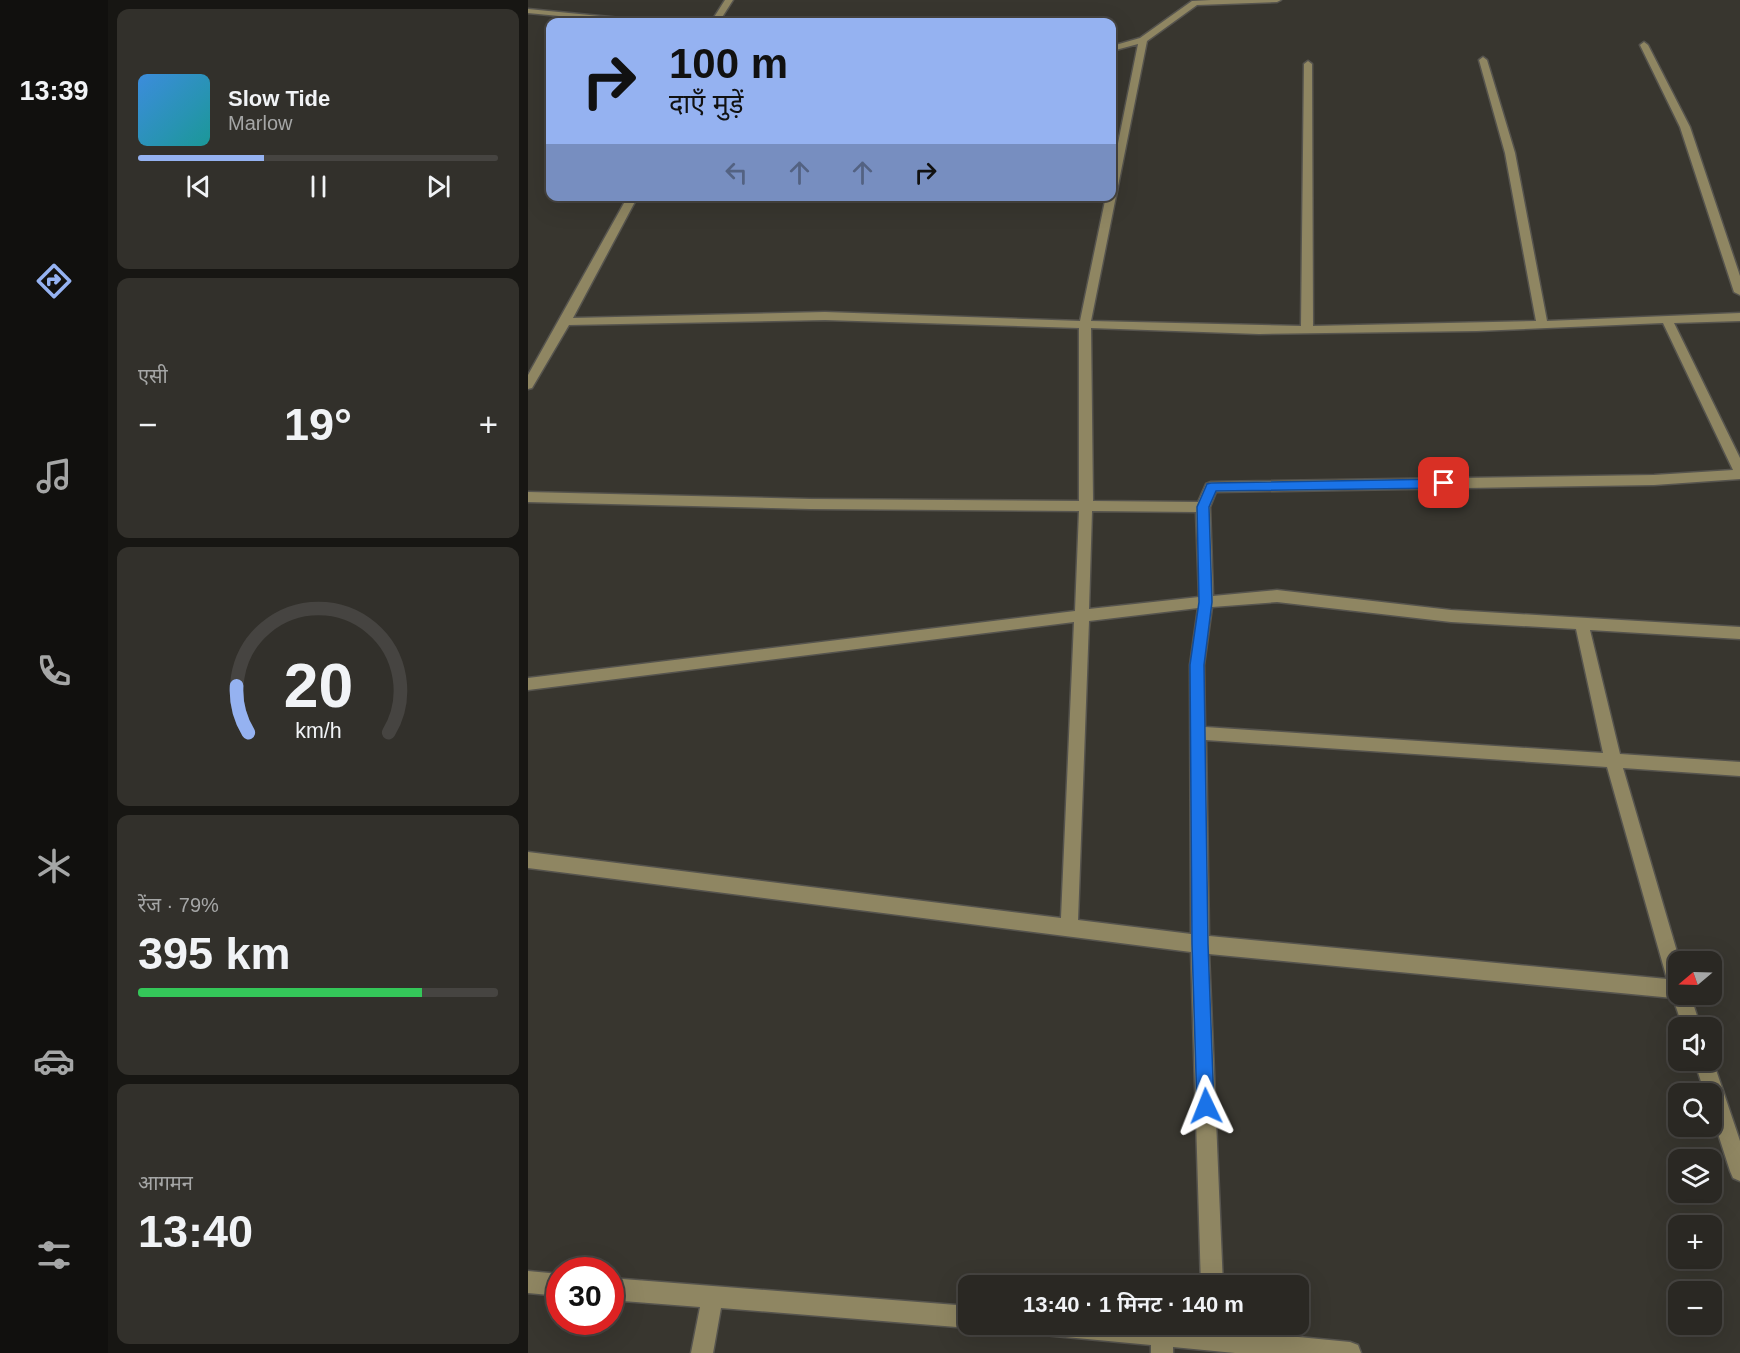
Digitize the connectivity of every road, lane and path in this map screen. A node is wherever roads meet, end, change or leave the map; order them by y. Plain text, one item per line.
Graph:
1 (729, 0) edge
2 (1277, 0) edge
3 (1195, 1) edge
4 (528, 11) edge
5 (600, 18) edge
6 (718, 18) edge
7 (1143, 40) junction
8 (1644, 45) dead end
9 (1116, 47) edge
10 (1483, 60) dead end
11 (1308, 64) dead end
12 (1116, 172) edge
13 (630, 201) edge
14 (1110, 201) edge
15 (1740, 292) edge
16 (1740, 317) edge
17 (1667, 320) junction
18 (565, 322) junction
19 (1542, 324) junction
20 (1085, 325) junction
21 (1307, 329) junction
22 (528, 385) edge
23 (1740, 473) edge
24 (528, 497) edge
25 (1086, 507) junction
26 (1203, 507) junction
27 (1206, 602) junction
28 (1083, 616) junction
29 (1582, 625) junction
30 (1740, 633) edge
31 (528, 684) edge
32 (1199, 733) junction
33 (1613, 760) junction
34 (1740, 769) edge
35 (528, 860) edge
36 (1069, 928) junction
37 (1200, 944) junction
38 (1668, 953) edge
39 (1668, 987) edge
40 (1707, 1071) edge
41 (1740, 1171) edge
42 (1212, 1275) edge
43 (528, 1282) edge
44 (546, 1284) edge
45 (624, 1290) edge
46 (712, 1297) junction
47 (958, 1316) edge
48 (1109, 1335) edge
49 (1201, 1335) edge
50 (1233, 1335) edge
51 (1162, 1344) edge
52 (702, 1353) edge
53 (1350, 1353) edge

1 - 6 street
2 - 3 street
3 - 7 street
4 - 5 street
7 - 9 street
7 - 12 street
8 - 15 street
10 - 19 street
11 - 21 street
13 - 18 street
14 - 20 street
16 - 17 street
17 - 19 street
17 - 23 street
18 - 20 street
18 - 22 street
19 - 21 street
20 - 21 street
20 - 25 street
23 - 26 street
24 - 25 street
25 - 26 street
25 - 28 street
26 - 27 street
27 - 28 street
27 - 29 street
27 - 32 street
28 - 31 street
28 - 36 street
29 - 30 street
29 - 33 street
32 - 33 street
32 - 37 street
33 - 34 street
33 - 38 street
35 - 36 street
36 - 37 street
37 - 39 street
37 - 42 street
40 - 41 street
43 - 44 street
45 - 46 street
46 - 47 street
46 - 52 street
48 - 51 street
49 - 51 street
50 - 53 street

